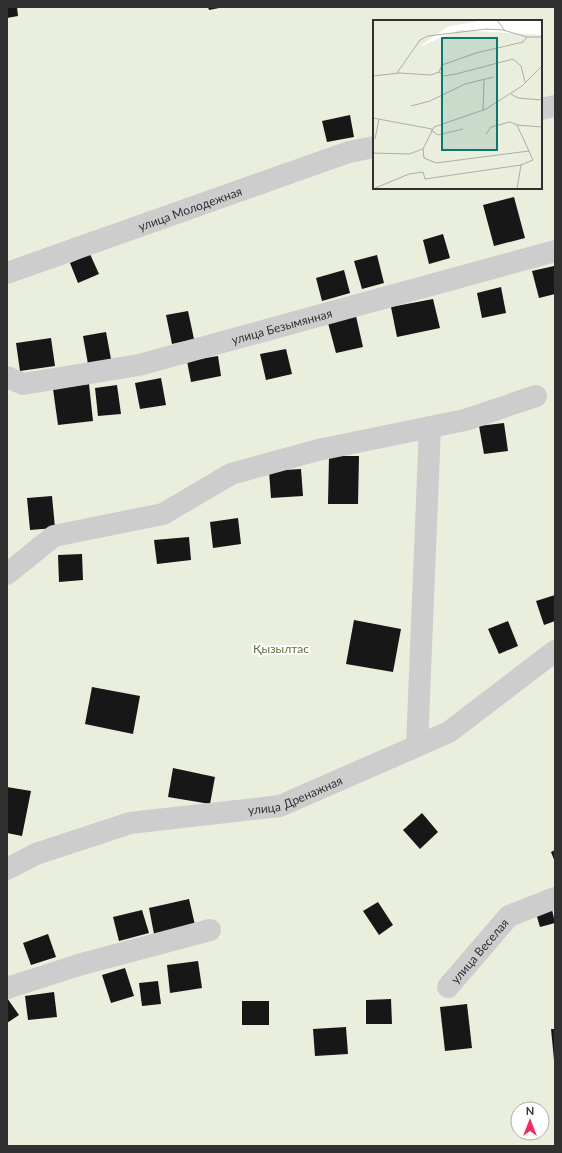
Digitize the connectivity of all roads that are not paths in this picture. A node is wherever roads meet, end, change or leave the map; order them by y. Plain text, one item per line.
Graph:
1 (555, 106) edge
2 (542, 109) edge
3 (373, 147) edge
4 (555, 251) edge
5 (7, 273) edge
6 (7, 377) edge
7 (536, 396) dead end
8 (430, 427) junction
9 (7, 574) edge
10 (555, 651) edge
11 (417, 746) junction
12 (7, 869) edge
13 (555, 898) edge
14 (210, 930) dead end
15 (448, 987) dead end
16 (7, 988) edge

1 - 2 street
3 - 5 street, улица Молодежная
4 - 6 street, улица Безымянная
7 - 8 street
8 - 9 street
8 - 11 street
10 - 11 street, улица Дренажная
11 - 12 street, улица Дренажная
13 - 15 street, улица Веселая
14 - 16 street

